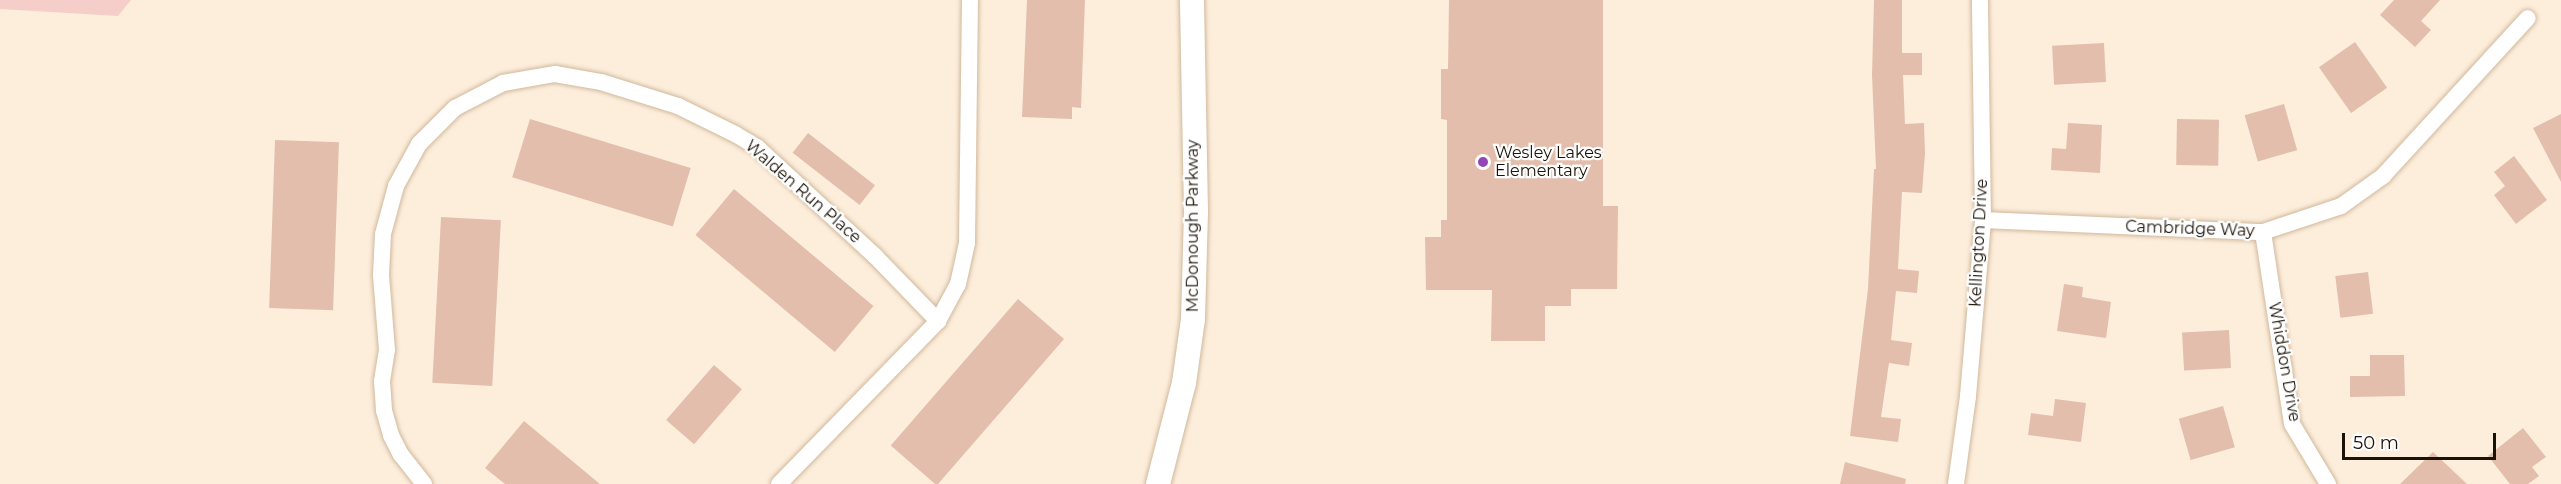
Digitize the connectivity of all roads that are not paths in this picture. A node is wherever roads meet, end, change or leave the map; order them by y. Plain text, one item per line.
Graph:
1 (970, 0) edge
2 (1192, 0) edge
3 (1980, 0) edge
4 (2528, 18) dead end
5 (1983, 220) junction
6 (2263, 232) junction
7 (938, 321) junction
8 (424, 484) edge
9 (779, 484) edge
10 (1158, 484) edge
11 (1956, 484) edge
12 (2328, 484) edge

1 - 7 street
2 - 10 street, McDonough Parkway
3 - 5 street, Kellington Drive
4 - 6 street, Cambridge Way
5 - 6 street, Cambridge Way
5 - 11 street, Kellington Drive
6 - 12 street, Whiddon Drive
7 - 8 street, Walden Run Place
7 - 9 street

